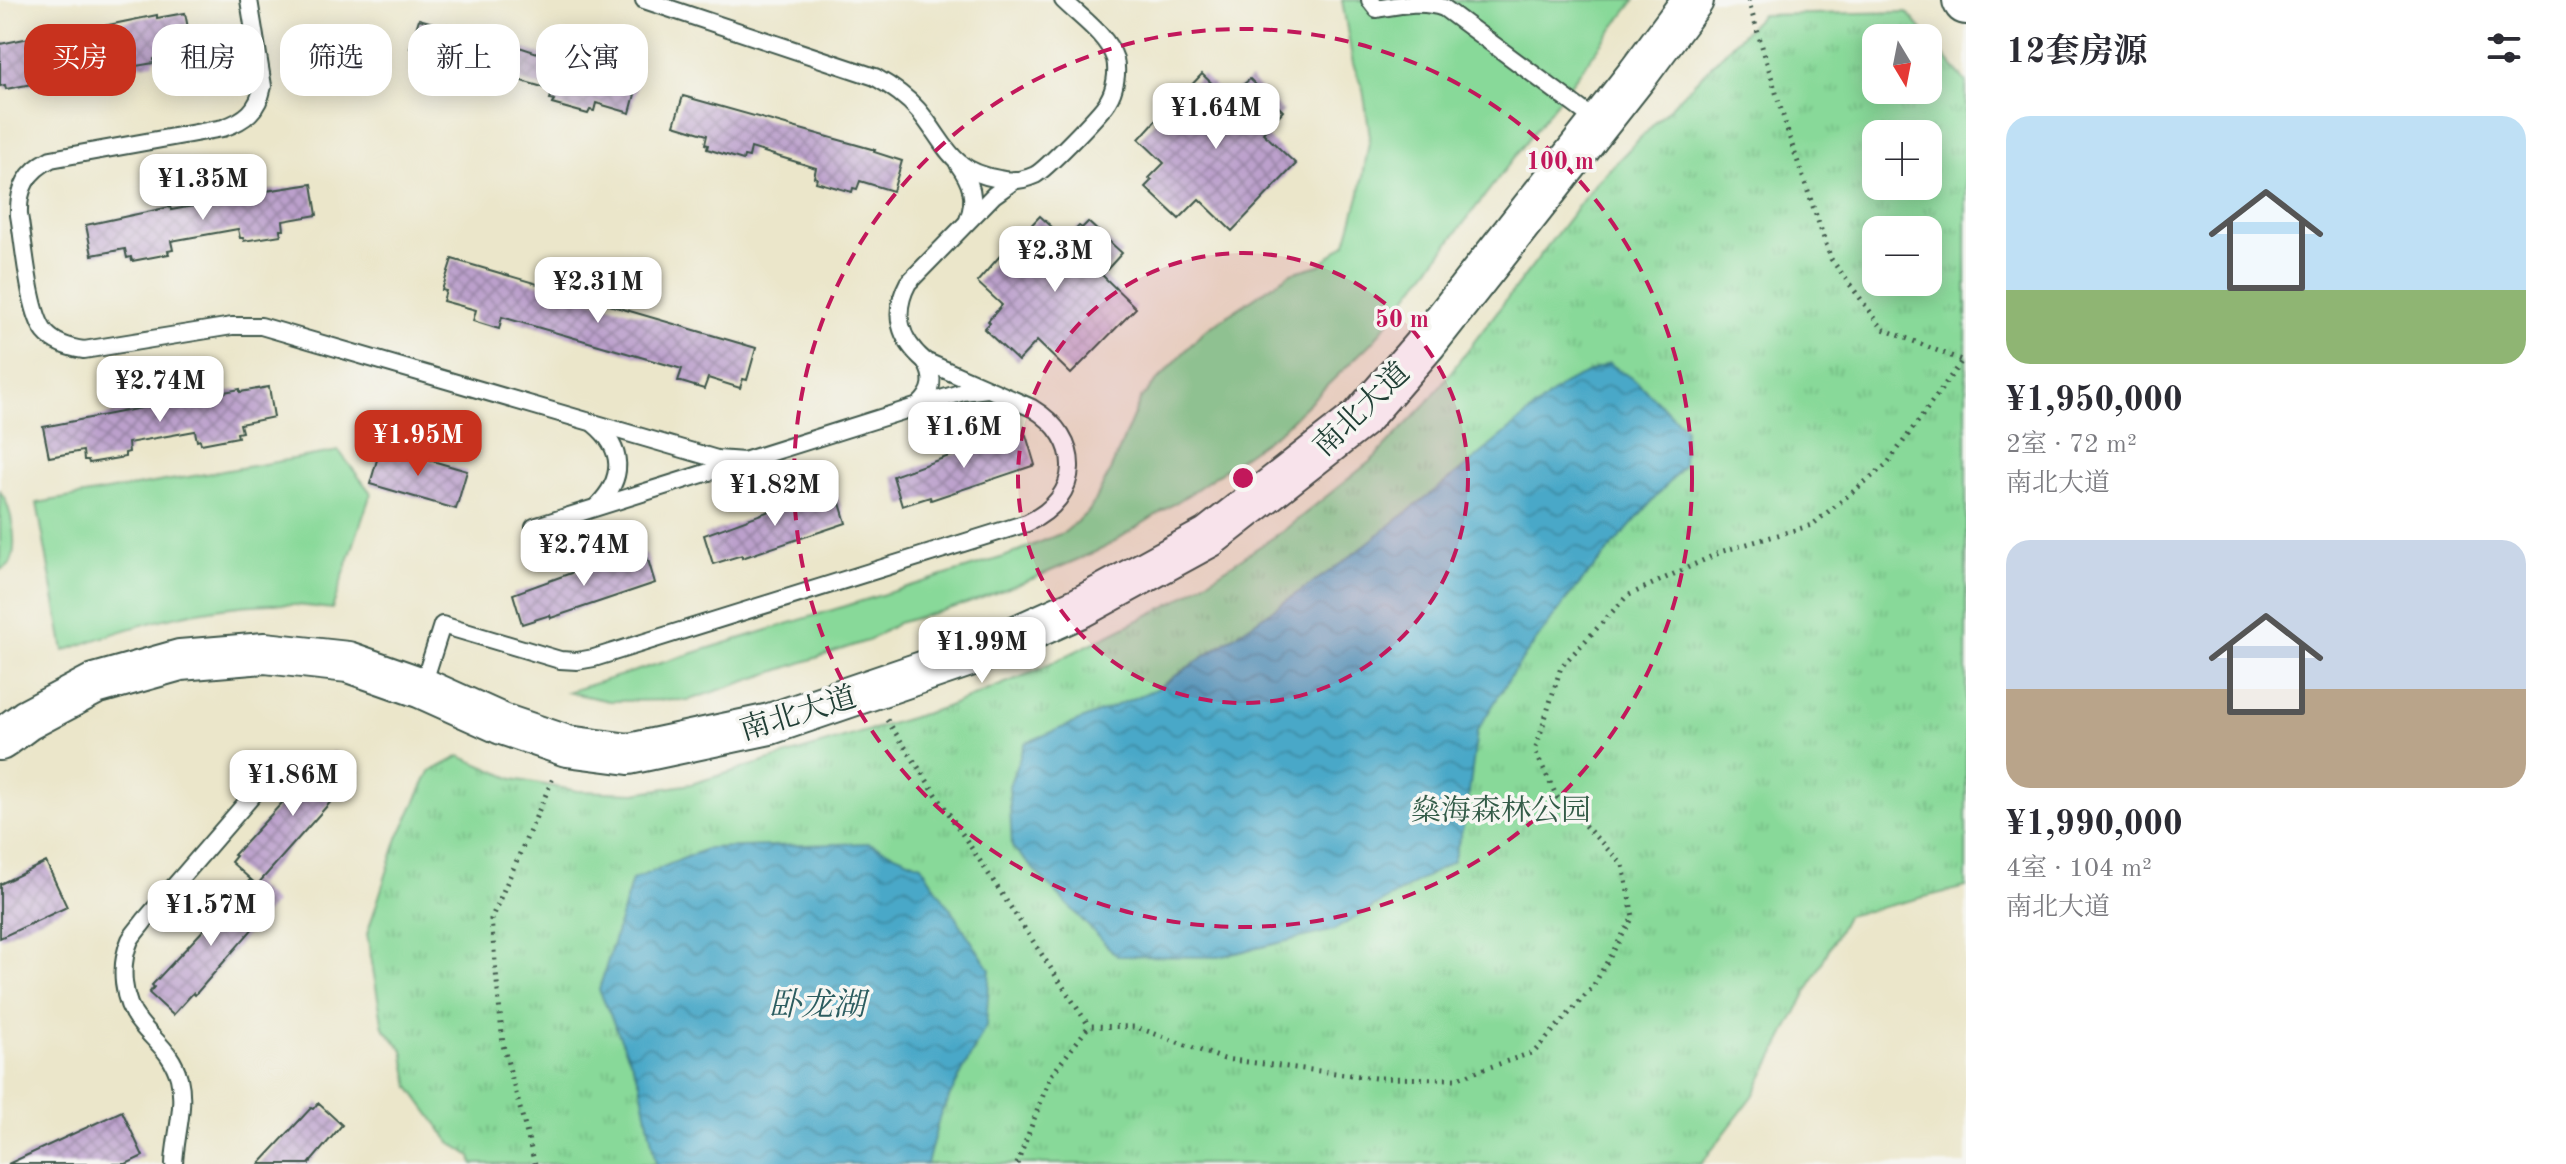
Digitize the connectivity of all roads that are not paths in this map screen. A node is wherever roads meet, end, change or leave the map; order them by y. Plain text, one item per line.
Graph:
1 (249, 0) edge
2 (644, 0) edge
3 (1063, 0) edge
4 (1370, 0) edge
5 (1693, 0) edge
6 (1598, 122) junction
7 (957, 163) junction
8 (1015, 180) junction
9 (967, 222) junction
10 (925, 361) junction
11 (993, 390) junction
12 (917, 406) junction
13 (593, 423) junction
14 (744, 461) junction
15 (596, 507) junction
16 (534, 527) dead end
17 (422, 688) junction
18 (0, 740) edge
19 (265, 781) dead end
20 (174, 1164) edge

1 - 13 lane
2 - 7 lane
3 - 8 lane
4 - 6 lane
5 - 6 street, 南北大道
6 - 17 street, 南北大道
7 - 8 lane
7 - 9 lane
8 - 9 lane
9 - 10 lane
10 - 11 lane
10 - 12 lane
11 - 12 lane
11 - 17 lane
12 - 14 lane
13 - 14 lane
13 - 15 lane
14 - 15 lane
15 - 16 lane
17 - 18 street, 南北大道
19 - 20 lane

